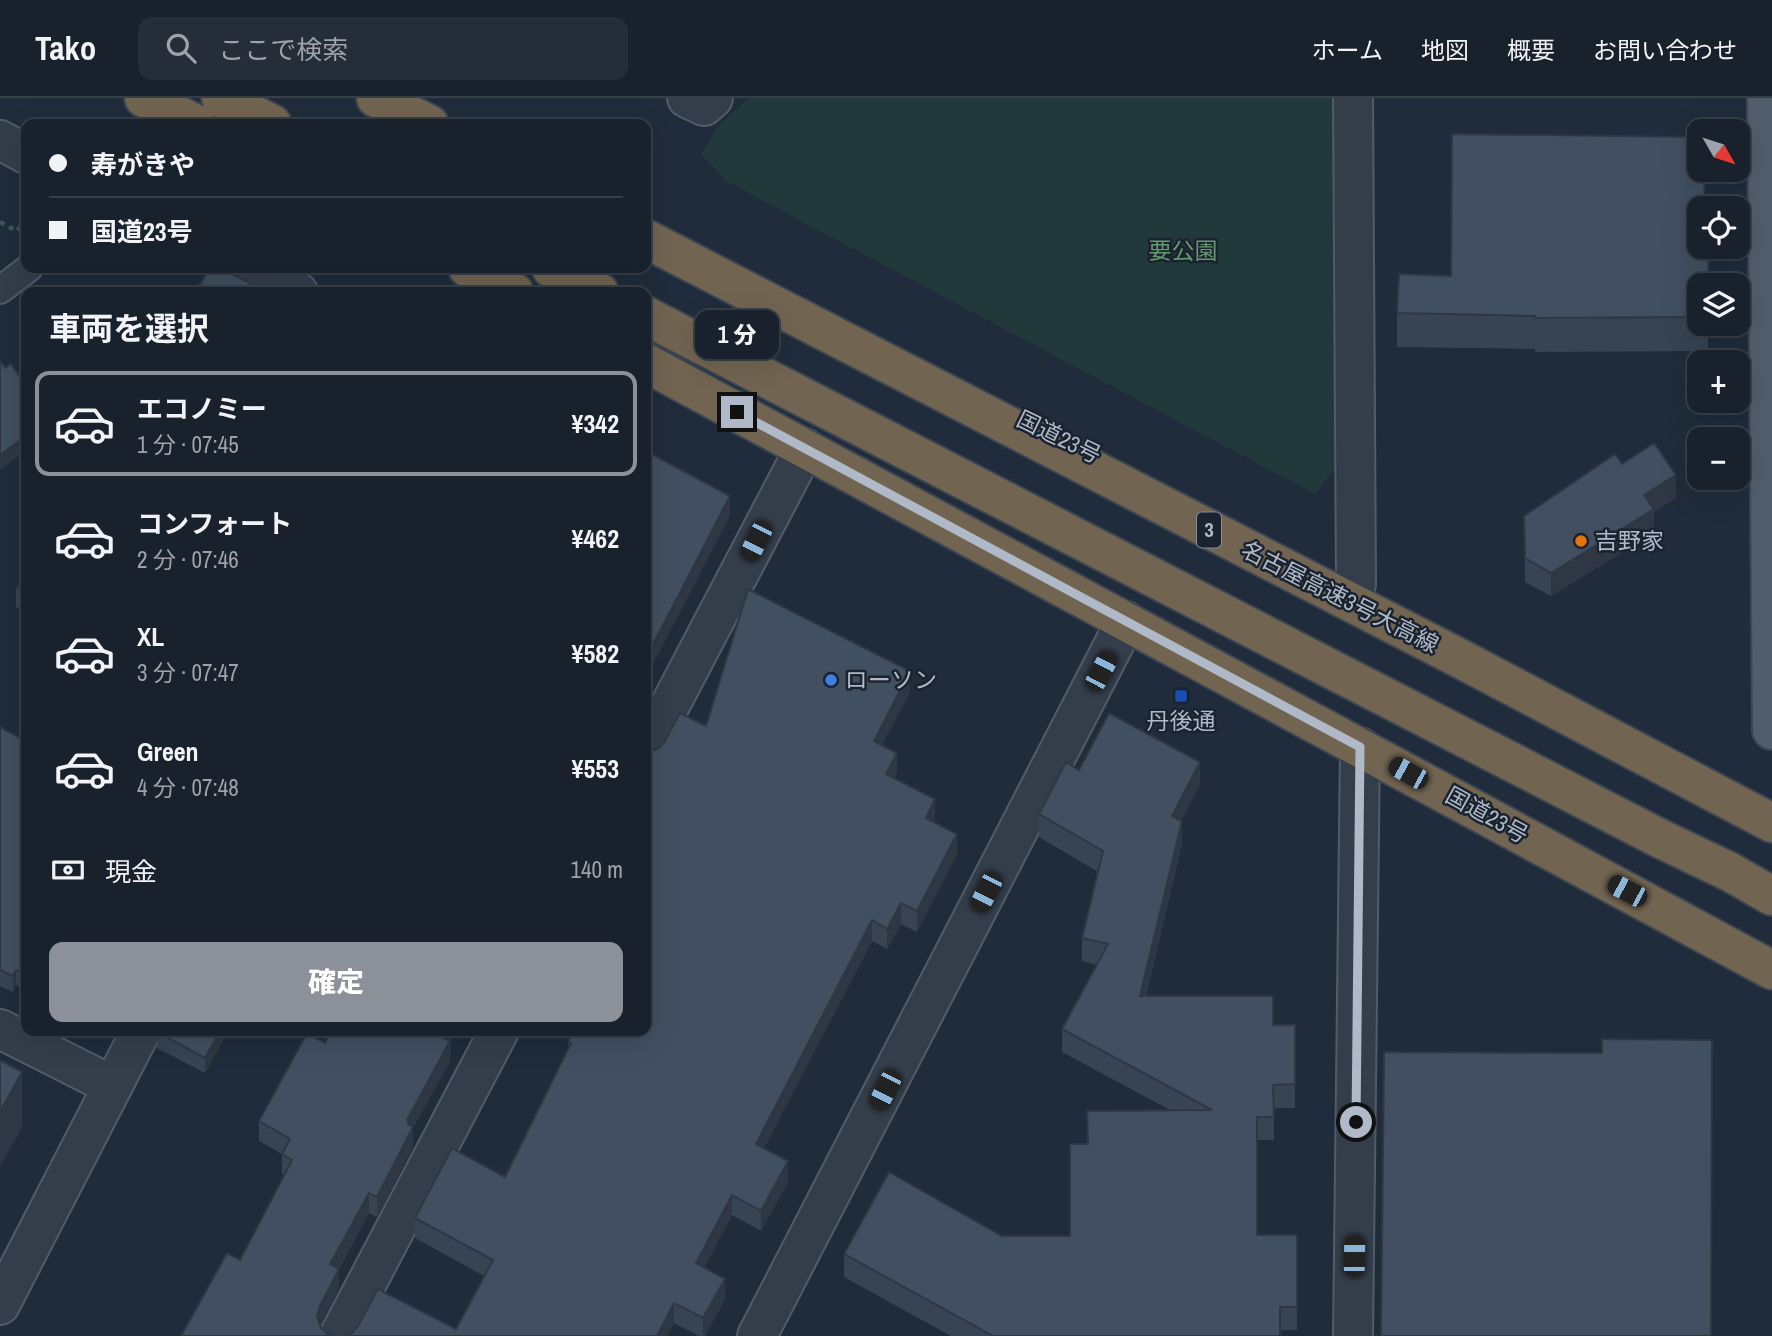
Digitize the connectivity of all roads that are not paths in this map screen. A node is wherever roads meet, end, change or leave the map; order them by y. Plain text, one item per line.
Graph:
1 (144, 98) edge
2 (221, 98) edge
3 (374, 98) edge
4 (687, 98) edge
5 (713, 98) edge
6 (1353, 98) edge
7 (1767, 98) edge
8 (186, 119) edge
9 (262, 119) edge
10 (414, 119) edge
11 (418, 119) edge
12 (0, 140) edge
13 (21, 151) edge
14 (651, 234) edge
15 (651, 242) edge
16 (22, 273) edge
17 (260, 273) edge
18 (478, 273) edge
19 (561, 273) edge
20 (288, 287) edge
21 (504, 287) edge
22 (589, 287) edge
23 (0, 290) edge
24 (651, 319) edge
25 (651, 366) edge
26 (805, 448) junction
27 (1356, 584) junction
28 (1126, 621) junction
29 (1772, 730) edge
30 (651, 741) edge
31 (1360, 747) junction
32 (1772, 792) edge
33 (1772, 823) edge
34 (1772, 897) edge
35 (1772, 970) edge
36 (0, 1029) edge
37 (138, 1036) edge
38 (496, 1036) edge
39 (113, 1086) junction
40 (0, 1305) edge
41 (339, 1336) edge
42 (757, 1336) edge
43 (1353, 1336) edge

1 - 8 highway
2 - 9 highway
3 - 10 highway
3 - 11 highway
4 - 5 street
6 - 27 street
7 - 29 main road
12 - 13 street
14 - 27 highway, 国道23号
15 - 33 highway, 名古屋高速3号大高線 / 3
16 - 23 lane
17 - 20 street
18 - 21 highway
19 - 22 highway
24 - 34 highway
25 - 26 highway, 国道23号
26 - 28 highway, 国道23号
26 - 30 street
27 - 32 highway, 国道23号
28 - 31 highway, 国道23号
28 - 42 street
31 - 35 highway, 国道23号
31 - 43 street
36 - 39 street
37 - 39 street
38 - 41 street
39 - 40 street

